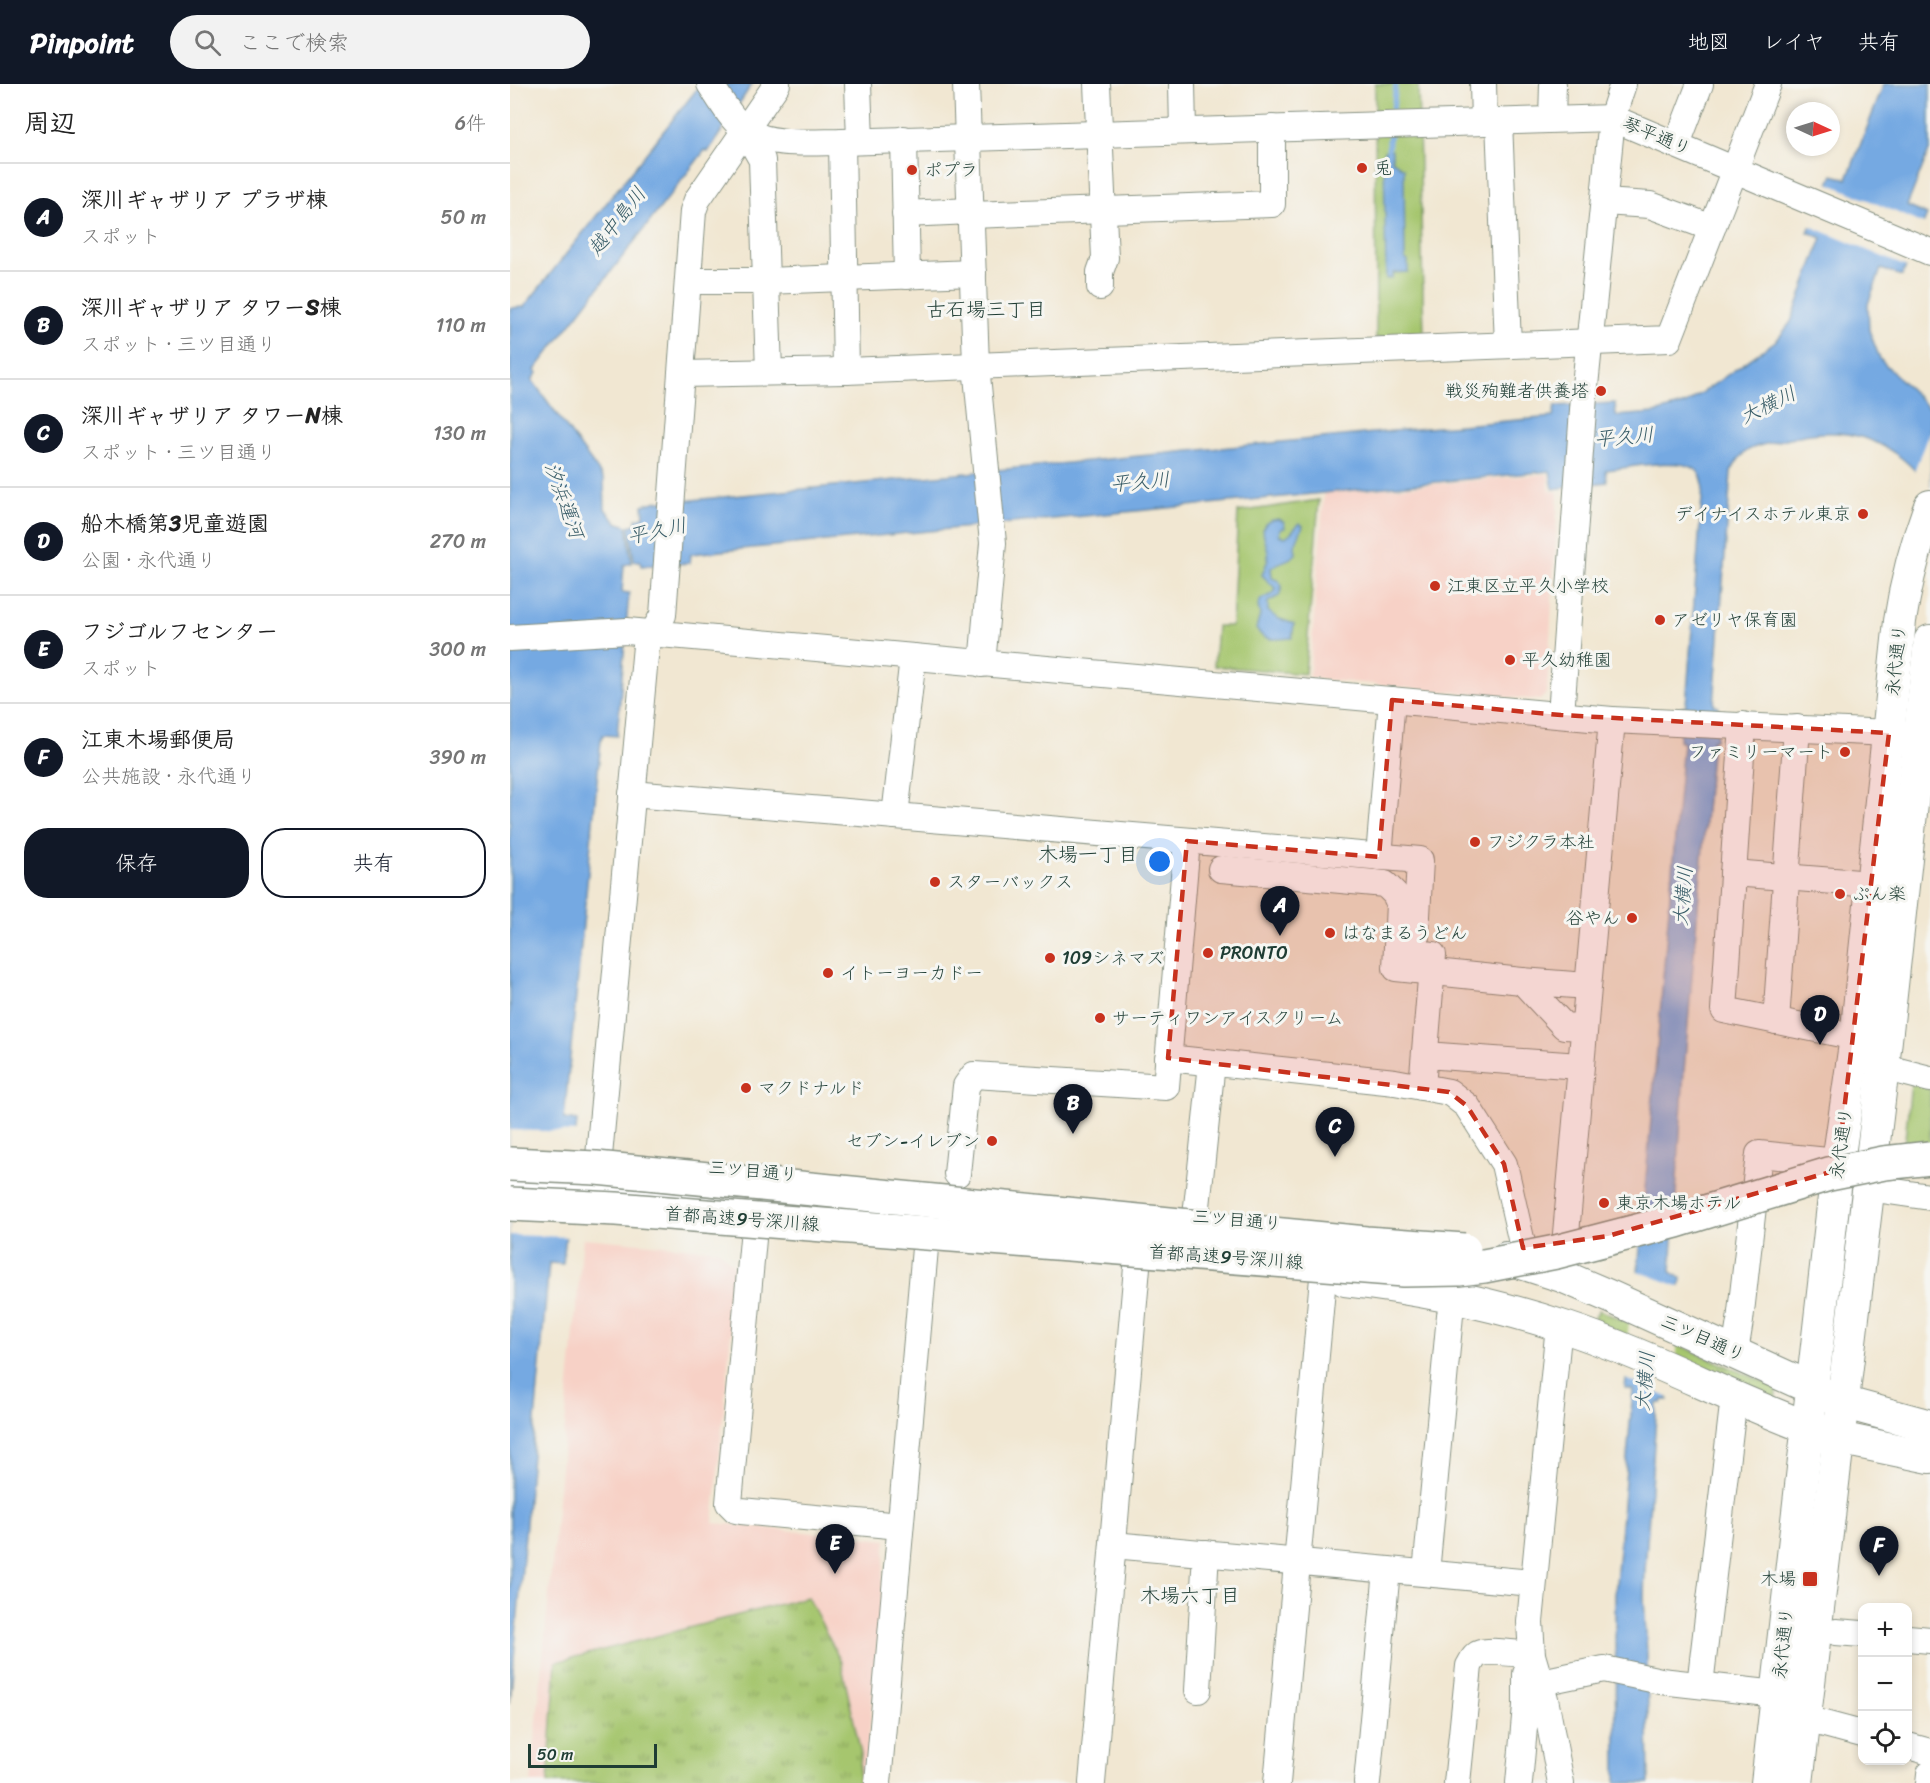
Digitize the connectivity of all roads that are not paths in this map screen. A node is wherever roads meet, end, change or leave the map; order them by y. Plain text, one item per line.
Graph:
1 (710, 84) edge
2 (777, 84) edge
3 (858, 84) edge
4 (966, 84) edge
5 (1097, 84) edge
6 (1182, 84) edge
7 (1483, 84) edge
8 (1553, 84) edge
9 (1623, 84) edge
10 (1700, 84) edge
11 (1768, 84) edge
12 (1612, 118) junction
13 (1552, 119) junction
14 (1492, 121) junction
15 (739, 124) junction
16 (1272, 128) junction
17 (1183, 131) junction
18 (1100, 134) junction
19 (969, 137) junction
20 (904, 140) junction
21 (851, 142) junction
22 (1677, 144) junction
23 (1735, 170) junction
24 (1604, 202) junction
25 (1103, 210) junction
26 (971, 213) junction
27 (905, 214) junction
28 (1712, 228) junction
29 (1927, 251) edge
30 (973, 273) junction
31 (907, 276) junction
32 (845, 278) junction
33 (689, 281) junction
34 (766, 281) junction
35 (1100, 287) dead end
36 (1590, 341) junction
37 (1508, 345) junction
38 (976, 365) junction
39 (846, 371) junction
40 (769, 372) junction
41 (681, 374) junction
42 (1930, 506) edge
43 (653, 633) junction
44 (510, 638) edge
45 (1930, 641) edge
46 (913, 657) junction
47 (982, 664) junction
48 (1392, 700) junction
49 (1561, 715) junction
50 (1612, 720) junction
51 (1734, 725) junction
52 (1797, 728) junction
53 (1889, 732) junction
54 (1925, 743) edge
55 (632, 794) junction
56 (895, 816) junction
57 (1187, 841) junction
58 (1379, 857) junction
59 (1221, 869) dead end
60 (1733, 873) junction
61 (1787, 877) junction
62 (1872, 885) junction
63 (1432, 972) junction
64 (1522, 981) junction
65 (1587, 986) junction
66 (1776, 1021) junction
67 (1584, 1027) junction
68 (1856, 1037) junction
69 (1425, 1055) junction
70 (1168, 1058) junction
71 (1212, 1063) junction
72 (1580, 1066) junction
73 (1883, 1067) junction
74 (1930, 1079) edge
75 (1422, 1087) junction
76 (510, 1153) edge
77 (599, 1156) junction
78 (1930, 1158) edge
79 (1838, 1162) junction
80 (510, 1164) edge
81 (944, 1181) junction
82 (510, 1184) edge
83 (1868, 1188) junction
84 (1930, 1197) edge
85 (510, 1204) edge
86 (1143, 1209) junction
87 (510, 1212) edge
88 (750, 1214) junction
89 (1196, 1216) junction
90 (926, 1243) junction
91 (1138, 1261) junction
92 (1527, 1265) junction
93 (1562, 1276) junction
94 (1323, 1278) junction
95 (1454, 1297) junction
96 (1559, 1325) junction
97 (1734, 1352) junction
98 (1812, 1387) junction
99 (1734, 1397) junction
100 (1842, 1402) junction
101 (1930, 1426) edge
102 (1807, 1427) junction
103 (1838, 1438) junction
104 (1930, 1457) edge
105 (900, 1526) junction
106 (1113, 1545) junction
107 (1206, 1553) junction
108 (1296, 1561) junction
109 (1387, 1570) junction
110 (1425, 1573) junction
111 (1533, 1583) junction
112 (1836, 1632) dead end
113 (1858, 1634) edge
114 (1912, 1638) edge
115 (1930, 1640) edge
116 (1529, 1665) junction
117 (1551, 1680) dead end
118 (1700, 1685) junction
119 (1198, 1690) dead end
120 (1786, 1708) junction
121 (1858, 1732) edge
122 (1912, 1747) edge
123 (1930, 1752) edge
124 (1930, 1774) edge
125 (878, 1783) edge
126 (1092, 1783) edge
127 (1277, 1783) edge
128 (1367, 1783) edge
129 (1457, 1783) edge
130 (1519, 1783) edge
131 (1561, 1783) edge
132 (1767, 1783) edge
133 (1797, 1783) edge
134 (1929, 1783) edge

1 - 15 street
2 - 15 street
3 - 21 street
4 - 19 street
5 - 18 street
6 - 17 street
7 - 14 street
8 - 13 street
9 - 12 street
10 - 22 street
11 - 23 street
12 - 13 street, 琴平通り
12 - 22 street, 琴平通り
12 - 24 street
13 - 14 street, 琴平通り
14 - 16 street, 琴平通り
14 - 37 street
15 - 21 street, 琴平通り
15 - 33 street
15 - 34 street
16 - 17 street, 琴平通り
16 - 25 street
17 - 18 street, 琴平通り
18 - 19 street, 琴平通り
18 - 25 street
19 - 20 street, 琴平通り
19 - 26 street
20 - 21 street, 琴平通り
20 - 27 street
21 - 32 street
22 - 23 street, 琴平通り
23 - 28 street
23 - 29 street, 琴平通り
24 - 28 street
24 - 36 street
25 - 26 street
25 - 35 street
26 - 27 street
26 - 30 street
27 - 31 street
28 - 36 street
30 - 31 street
30 - 38 street
31 - 32 street
32 - 34 street
32 - 39 street
33 - 34 street
33 - 41 street
34 - 40 street
36 - 37 street
36 - 49 street
37 - 38 street
38 - 39 street
38 - 47 street
39 - 40 street
40 - 41 street
41 - 43 street
42 - 53 main road, 永代通り
43 - 44 street
43 - 46 street
43 - 55 street
45 - 54 main road, 永代通り
46 - 47 street
46 - 56 street
47 - 48 street
48 - 49 street
48 - 58 street
49 - 50 street
50 - 51 street
50 - 65 street
51 - 52 street
51 - 60 street
52 - 53 street
52 - 61 street
53 - 54 street
53 - 62 main road, 永代通り
54 - 73 main road, 永代通り
55 - 56 street
55 - 77 street
56 - 57 street
57 - 58 street
57 - 70 street
58 - 63 street
59 - 63 street
60 - 61 street
60 - 66 street
61 - 62 street
61 - 66 street
62 - 68 main road, 永代通り
63 - 64 street
63 - 69 street
64 - 65 street
64 - 67 street
65 - 67 street
66 - 68 street
67 - 72 street
68 - 79 main road, 永代通り
69 - 72 street
69 - 75 street
70 - 71 street
70 - 81 street
71 - 75 street
71 - 89 street
72 - 93 street
73 - 74 street
73 - 83 main road, 永代通り
75 - 92 street
76 - 77 main road, 三ツ目通り
77 - 81 main road, 三ツ目通り
78 - 80 highway, 首都高速9号深川線, bridge
78 - 85 highway, 首都高速9号深川線, bridge
79 - 97 street
79 - 98 main road, 永代通り
81 - 86 main road, 三ツ目通り
81 - 90 street
82 - 88 highway
83 - 84 street
83 - 100 main road, 永代通り
86 - 89 main road, 三ツ目通り
86 - 91 street
87 - 88 main road
88 - 90 highway
88 - 105 street
89 - 92 main road, 三ツ目通り
90 - 91 main road
90 - 105 street
91 - 94 main road
91 - 106 street
92 - 93 main road, 三ツ目通り
93 - 97 main road, 三ツ目通り
94 - 95 main road
94 - 108 street
95 - 96 main road
95 - 110 street
96 - 99 main road
96 - 111 street
97 - 98 main road, 三ツ目通り
98 - 100 main road, 三ツ目通り
98 - 102 main road, 永代通り
99 - 102 main road
99 - 118 street
100 - 101 main road, 三ツ目通り
100 - 103 main road, 永代通り
102 - 103 main road
102 - 120 main road, 永代通り
103 - 104 main road
103 - 120 main road, 永代通り
105 - 125 street
106 - 107 street
106 - 126 street
107 - 108 street
107 - 119 street
108 - 109 street
108 - 127 street
109 - 110 street
109 - 128 street
110 - 111 street
111 - 116 street
112 - 113 street
114 - 115 street
116 - 129 street
116 - 130 street
116 - 131 street
117 - 118 street
118 - 120 street
120 - 121 street
120 - 132 main road, 永代通り
120 - 133 main road, 永代通り
122 - 123 street
124 - 134 street

